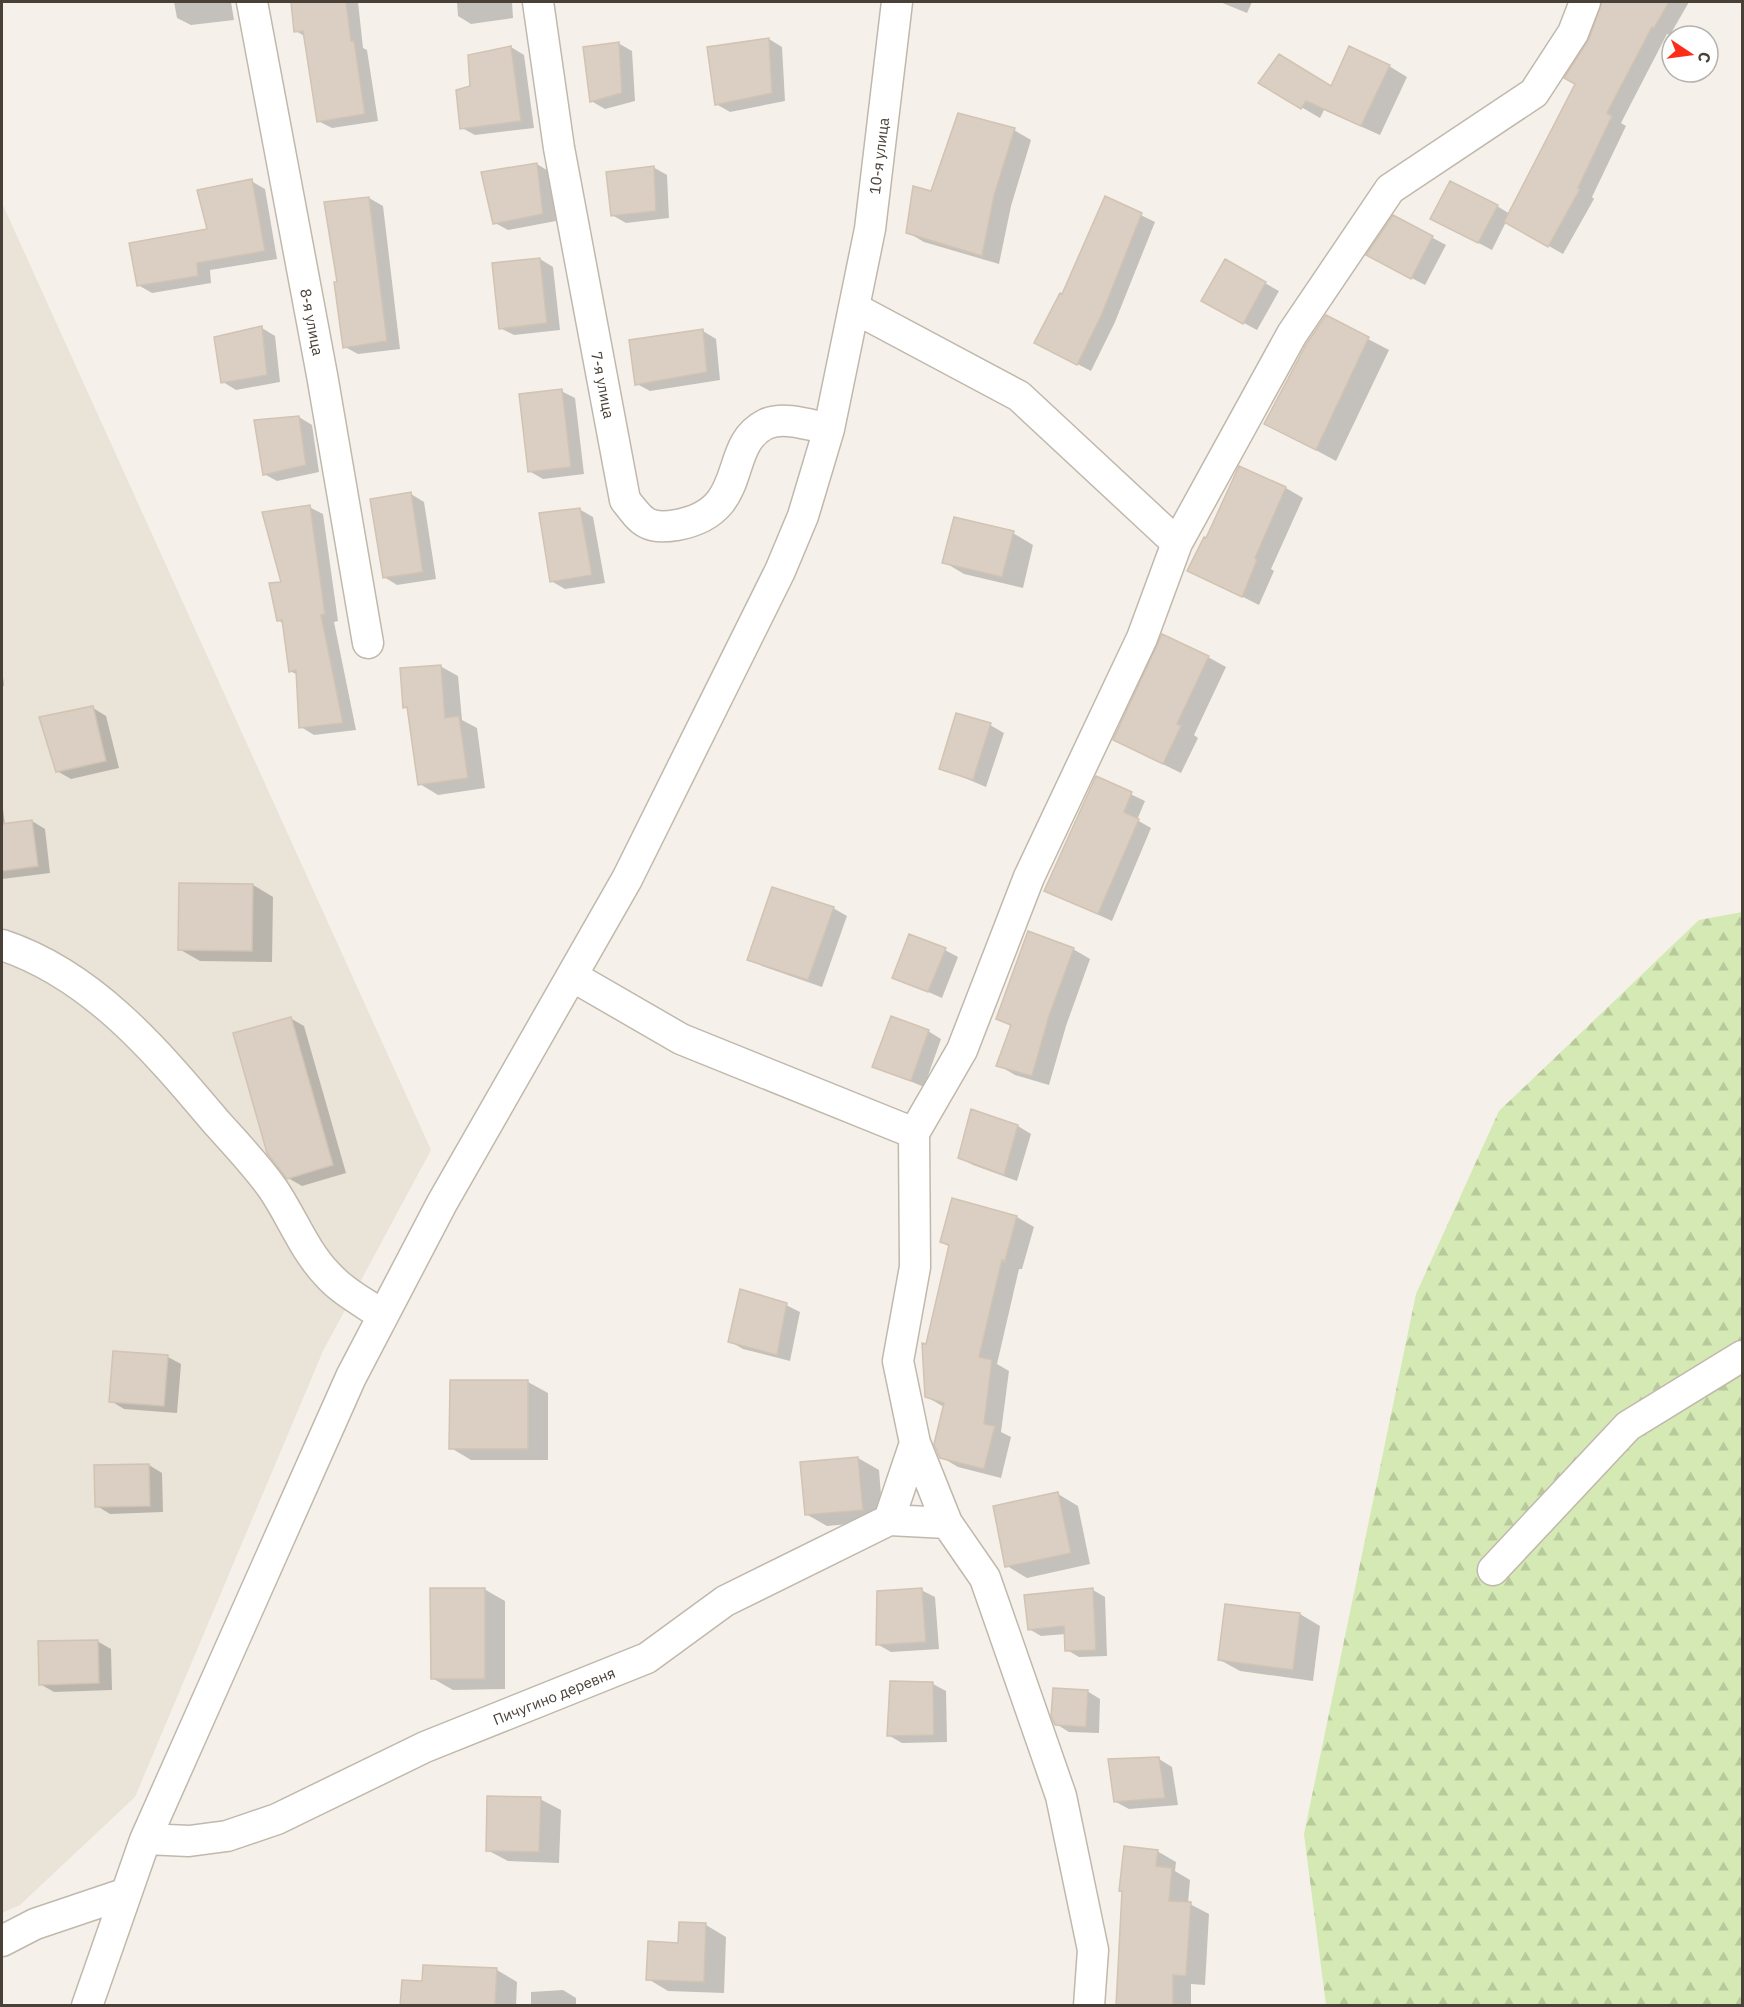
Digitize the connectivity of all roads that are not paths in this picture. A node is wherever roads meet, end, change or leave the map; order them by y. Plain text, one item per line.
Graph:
1 (252, 2) edge
2 (538, 2) edge
3 (897, 2) edge
4 (1584, 2) edge
5 (856, 309) junction
6 (829, 429) junction
7 (1177, 543) junction
8 (368, 643) dead end
9 (2, 945) edge
10 (572, 976) junction
11 (914, 1133) junction
12 (382, 1315) junction
13 (1743, 1356) edge
14 (915, 1443) junction
15 (889, 1520) junction
16 (947, 1523) junction
17 (1493, 1570) dead end
18 (146, 1839) junction
19 (124, 1894) junction
20 (2, 1941) edge
21 (87, 2006) edge
22 (1089, 2006) edge

1 - 8 street, 8-я улица
2 - 6 street, 7-я улица
3 - 5 street, 10-я улица
4 - 7 street
5 - 6 street, 10-я улица
5 - 7 street
6 - 10 street, 10-я улица
7 - 11 street
9 - 12 street
10 - 11 street
10 - 12 street, 10-я улица
11 - 14 street
12 - 18 street, 10-я улица
13 - 17 street
14 - 15 street
14 - 16 street
15 - 16 street, Пичугино деревня
15 - 18 street, Пичугино деревня
16 - 22 street
18 - 19 street, 10-я улица
19 - 20 street
19 - 21 street, 10-я улица

